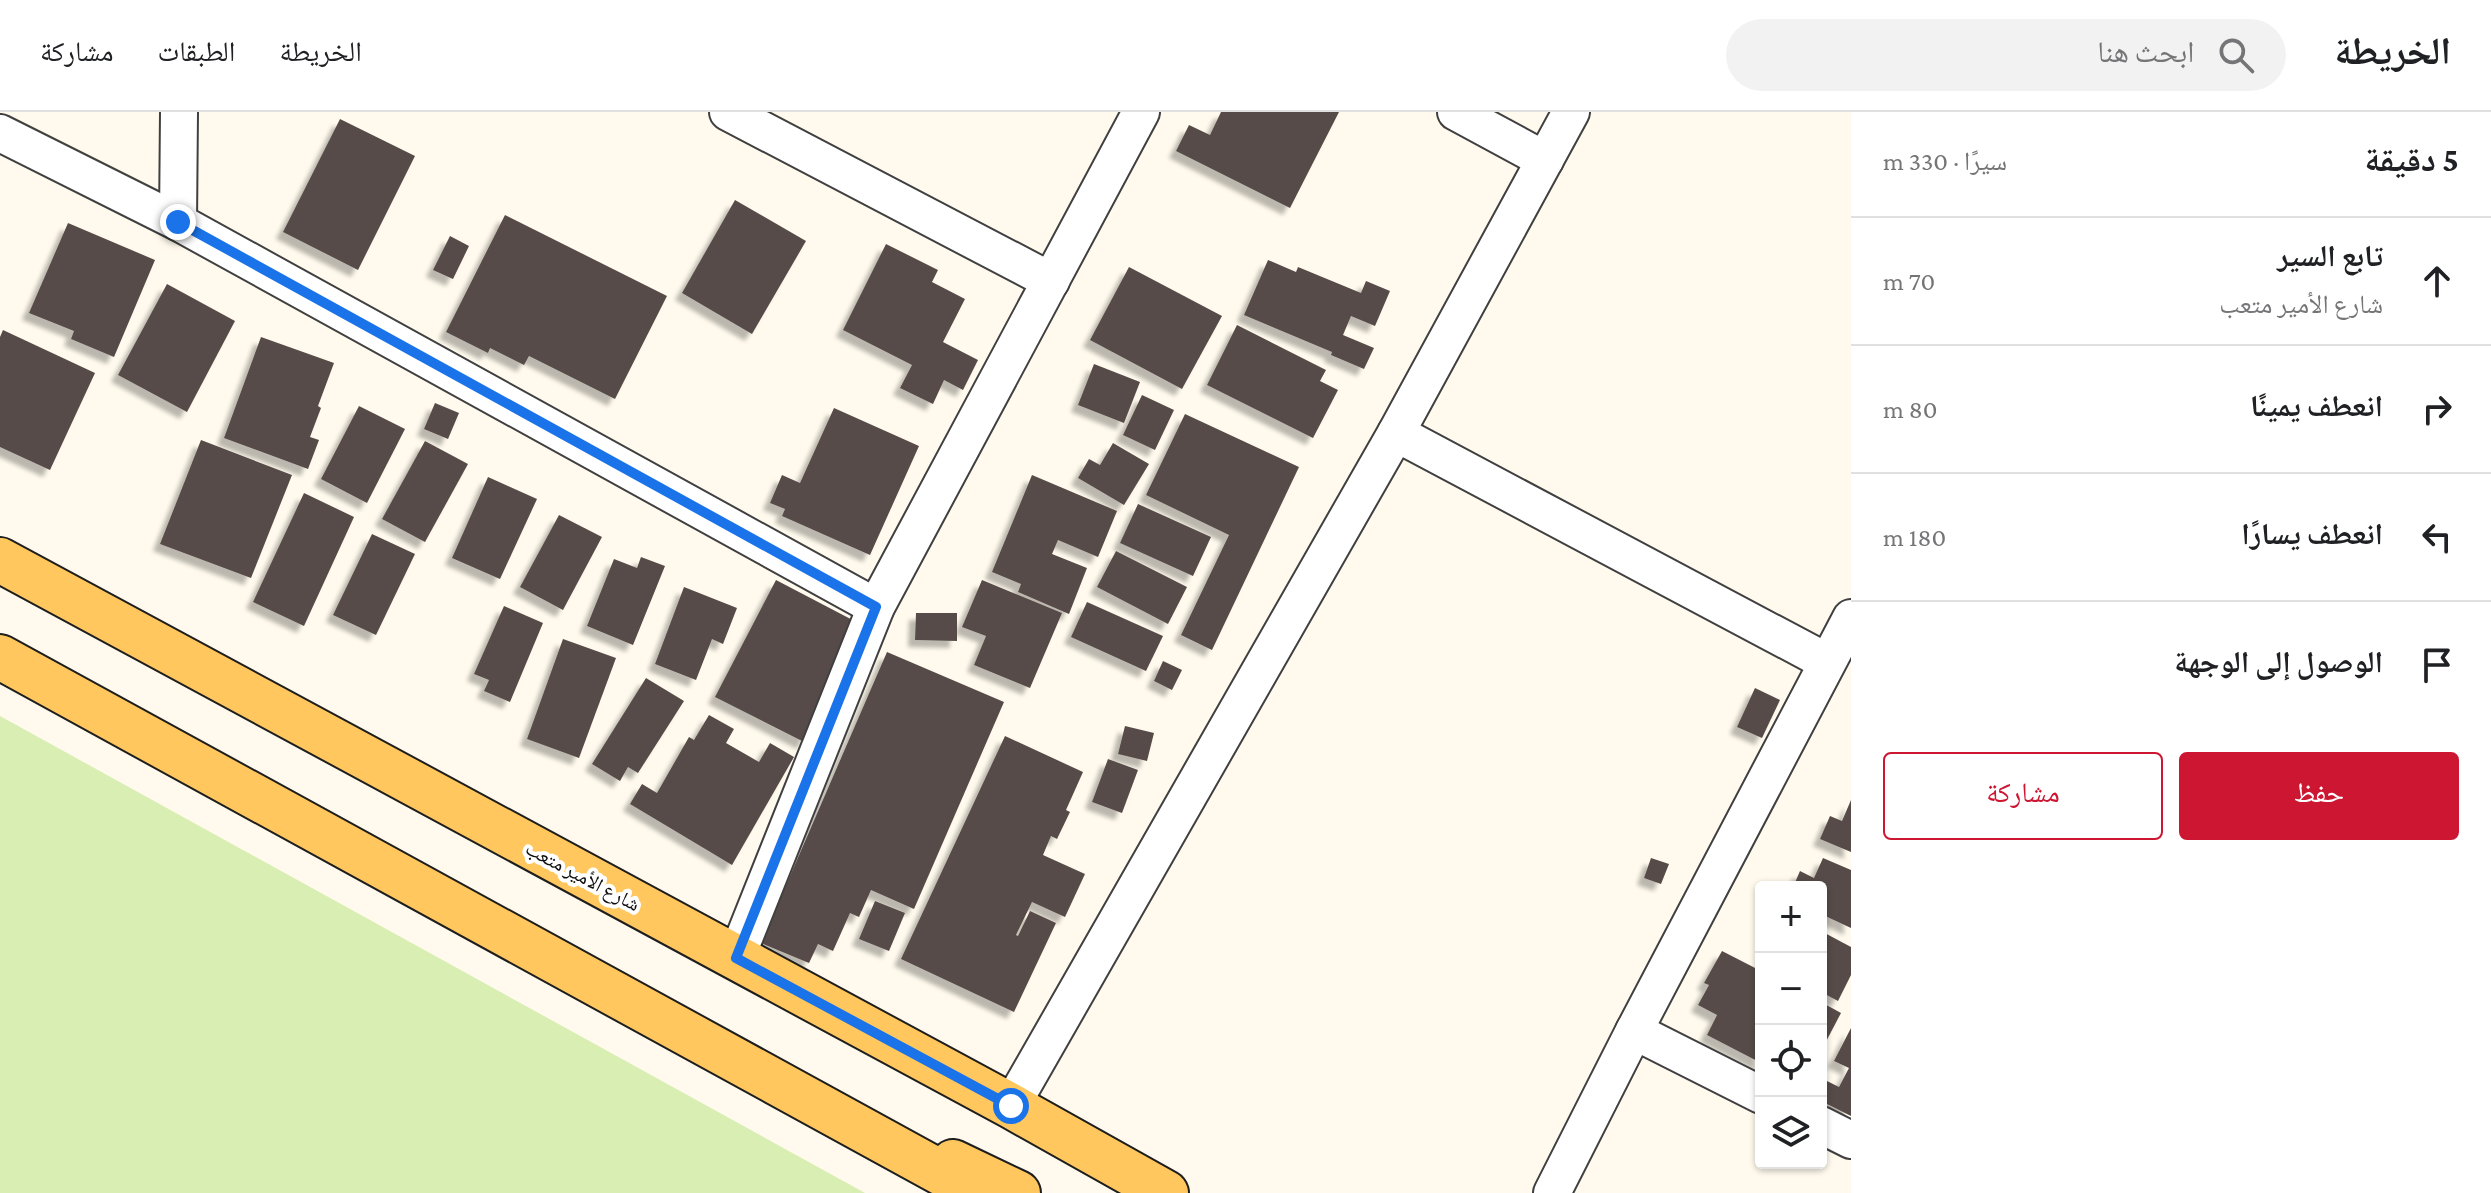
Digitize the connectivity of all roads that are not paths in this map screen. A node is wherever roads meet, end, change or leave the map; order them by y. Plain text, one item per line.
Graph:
1 (179, 112) edge
2 (728, 112) edge
3 (1141, 112) edge
4 (1456, 112) edge
5 (1571, 112) edge
6 (0, 133) edge
7 (1545, 160) junction
8 (178, 222) junction
9 (1051, 281) junction
10 (1396, 433) junction
11 (0, 560) edge
12 (876, 607) junction
13 (1851, 618) edge
14 (0, 657) edge
15 (1827, 662) junction
16 (736, 958) junction
17 (1634, 1031) junction
18 (730, 1057) junction
19 (1755, 1092) edge
20 (1011, 1106) junction
21 (1827, 1128) edge
22 (1851, 1140) edge
23 (978, 1193) edge
24 (1018, 1193) edge
25 (1136, 1193) edge
26 (1166, 1193) edge
27 (1552, 1193) edge

1 - 8 street
2 - 9 street
3 - 9 street
4 - 7 street
5 - 7 street
6 - 8 street
7 - 10 street
8 - 12 street
9 - 12 street
10 - 15 street
10 - 20 street
11 - 16 main road, شارع الأمير متعب
12 - 16 street
13 - 15 street
14 - 18 main road
15 - 17 street
16 - 20 main road, شارع الأمير متعب
17 - 19 street
17 - 27 street
18 - 23 main road
18 - 24 main road
20 - 25 main road
20 - 26 main road, شارع الأمير متعب
21 - 22 street

